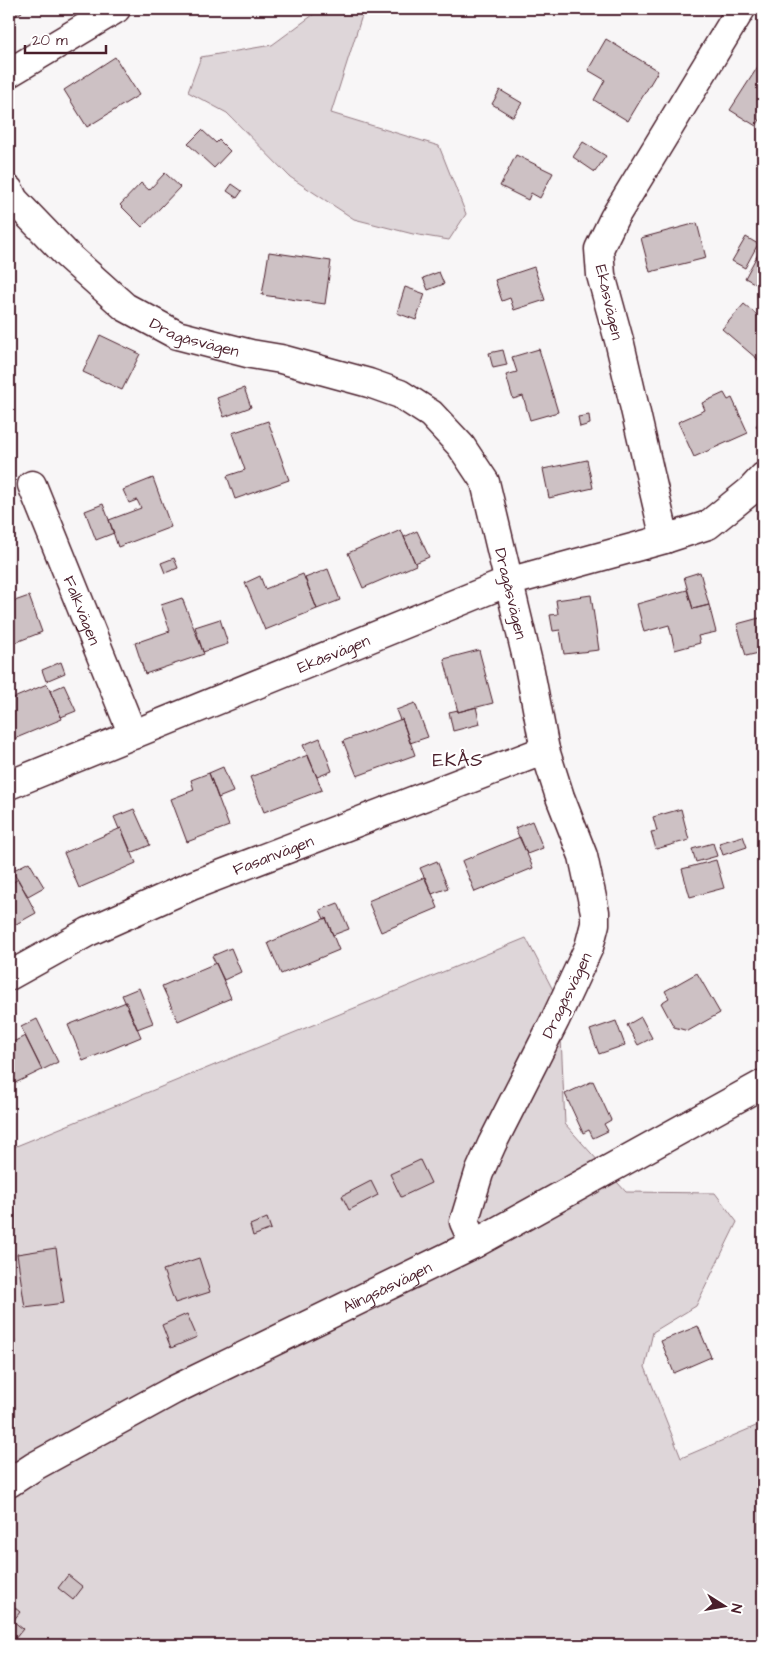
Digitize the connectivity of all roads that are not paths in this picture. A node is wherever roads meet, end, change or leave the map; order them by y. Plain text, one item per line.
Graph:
1 (116, 9) edge
2 (741, 9) edge
3 (9, 74) edge
4 (9, 190) edge
5 (763, 477) edge
6 (32, 485) dead end
7 (665, 539) junction
8 (508, 582) junction
9 (134, 735) junction
10 (545, 750) junction
11 (9, 785) edge
12 (9, 976) edge
13 (763, 1084) edge
14 (474, 1244) junction
15 (9, 1483) edge

1 - 3 street
2 - 7 street, Ekåsvägen
4 - 8 street, Dragåsvägen
5 - 7 street, Ekåsvägen
6 - 9 street, Falkvägen
7 - 8 street, Ekåsvägen
8 - 9 street, Ekåsvägen
8 - 10 street, Dragåsvägen
9 - 11 street, Ekåsvägen
10 - 12 street, Fasanvägen
10 - 14 street, Dragåsvägen
13 - 14 street, Alingsåsvägen
14 - 15 street, Alingsåsvägen

